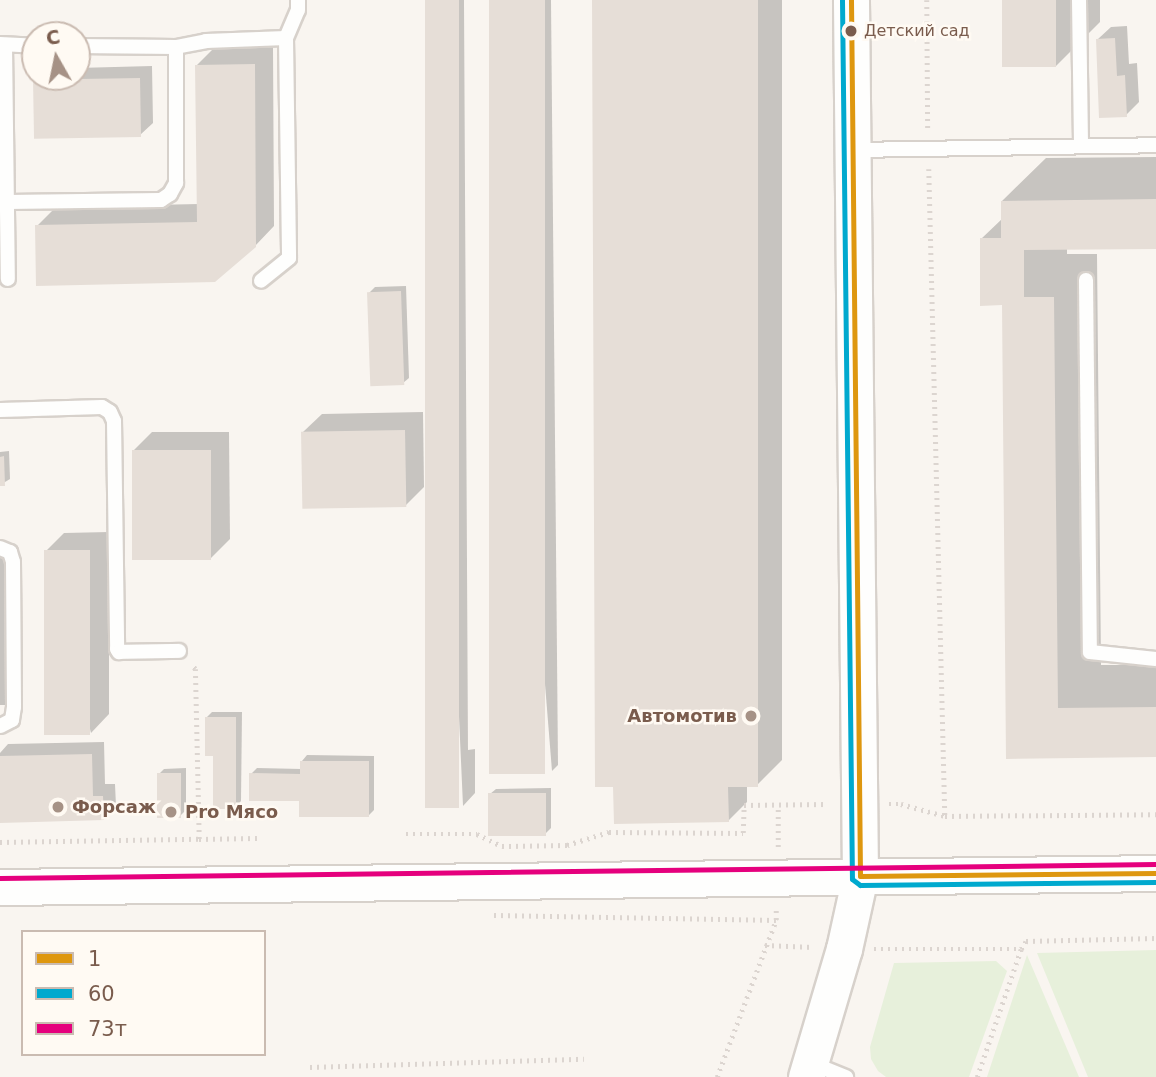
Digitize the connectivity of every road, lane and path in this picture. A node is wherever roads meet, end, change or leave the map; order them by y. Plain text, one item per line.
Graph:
1 (298, 0) edge
2 (851, 0) edge
3 (927, 0) edge
4 (1079, 0) edge
5 (286, 38) junction
6 (2, 45) edge
7 (21, 46) edge
8 (91, 46) edge
9 (176, 47) junction
10 (1081, 145) junction
11 (1156, 145) edge
12 (928, 149) junction
13 (851, 150) junction
14 (7, 202) junction
15 (9, 279) dead end
16 (1086, 280) dead end
17 (261, 281) dead end
18 (0, 410) edge
19 (0, 548) edge
20 (179, 651) joint
21 (1156, 659) edge
22 (0, 726) edge
23 (1156, 814) edge
24 (406, 834) dead end
25 (257, 838) dead end
26 (199, 839) junction
27 (0, 842) edge
28 (1156, 873) edge
29 (860, 876) junction
30 (778, 878) junction
31 (0, 887) edge
32 (1156, 938) edge
33 (765, 945) junction
34 (1021, 948) junction
35 (845, 949) junction
36 (584, 1059) dead end
37 (310, 1067) dead end
38 (808, 1070) edge
39 (717, 1077) edge
40 (846, 1077) edge
41 (977, 1077) edge

1 - 5 lane
2 - 13 street
3 - 12 path
4 - 10 lane
5 - 9 lane
5 - 17 lane
6 - 7 lane
6 - 14 lane
8 - 9 lane
9 - 14 lane
10 - 11 lane
10 - 12 lane
12 - 13 lane
12 - 23 path
13 - 29 street
14 - 15 lane
16 - 21 lane
18 - 20 lane
19 - 22 lane
20 - 26 path
24 - 30 path
25 - 26 path
26 - 27 path
28 - 29 street
29 - 30 street
29 - 35 street
30 - 31 street
30 - 33 path
32 - 34 path
33 - 35 path
33 - 39 path
34 - 35 path
34 - 41 path
35 - 38 street
36 - 37 path
38 - 40 lane

